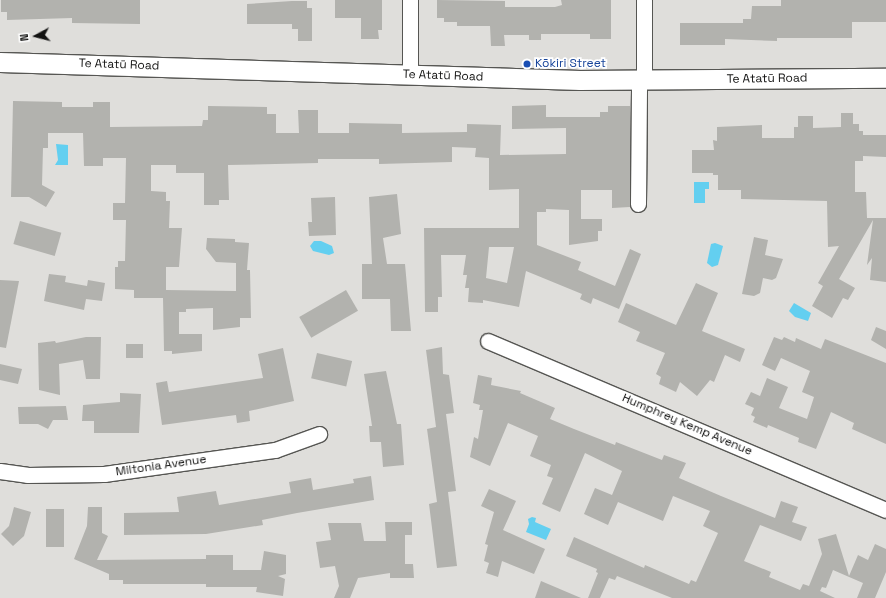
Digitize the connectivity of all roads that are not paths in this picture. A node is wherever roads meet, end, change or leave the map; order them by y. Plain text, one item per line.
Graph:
1 (410, 0) edge
2 (644, 0) edge
3 (0, 62) edge
4 (410, 75) junction
5 (886, 78) edge
6 (642, 80) junction
7 (638, 204) dead end
8 (488, 341) dead end
9 (319, 434) dead end
10 (0, 470) edge
11 (886, 510) edge

1 - 4 street
2 - 6 street
3 - 4 main road, Te Atatū Road
4 - 6 main road, Te Atatū Road
5 - 6 main road, Te Atatū Road
6 - 7 street
8 - 11 street, Humphrey Kemp Avenue
9 - 10 street, Miltonia Avenue

